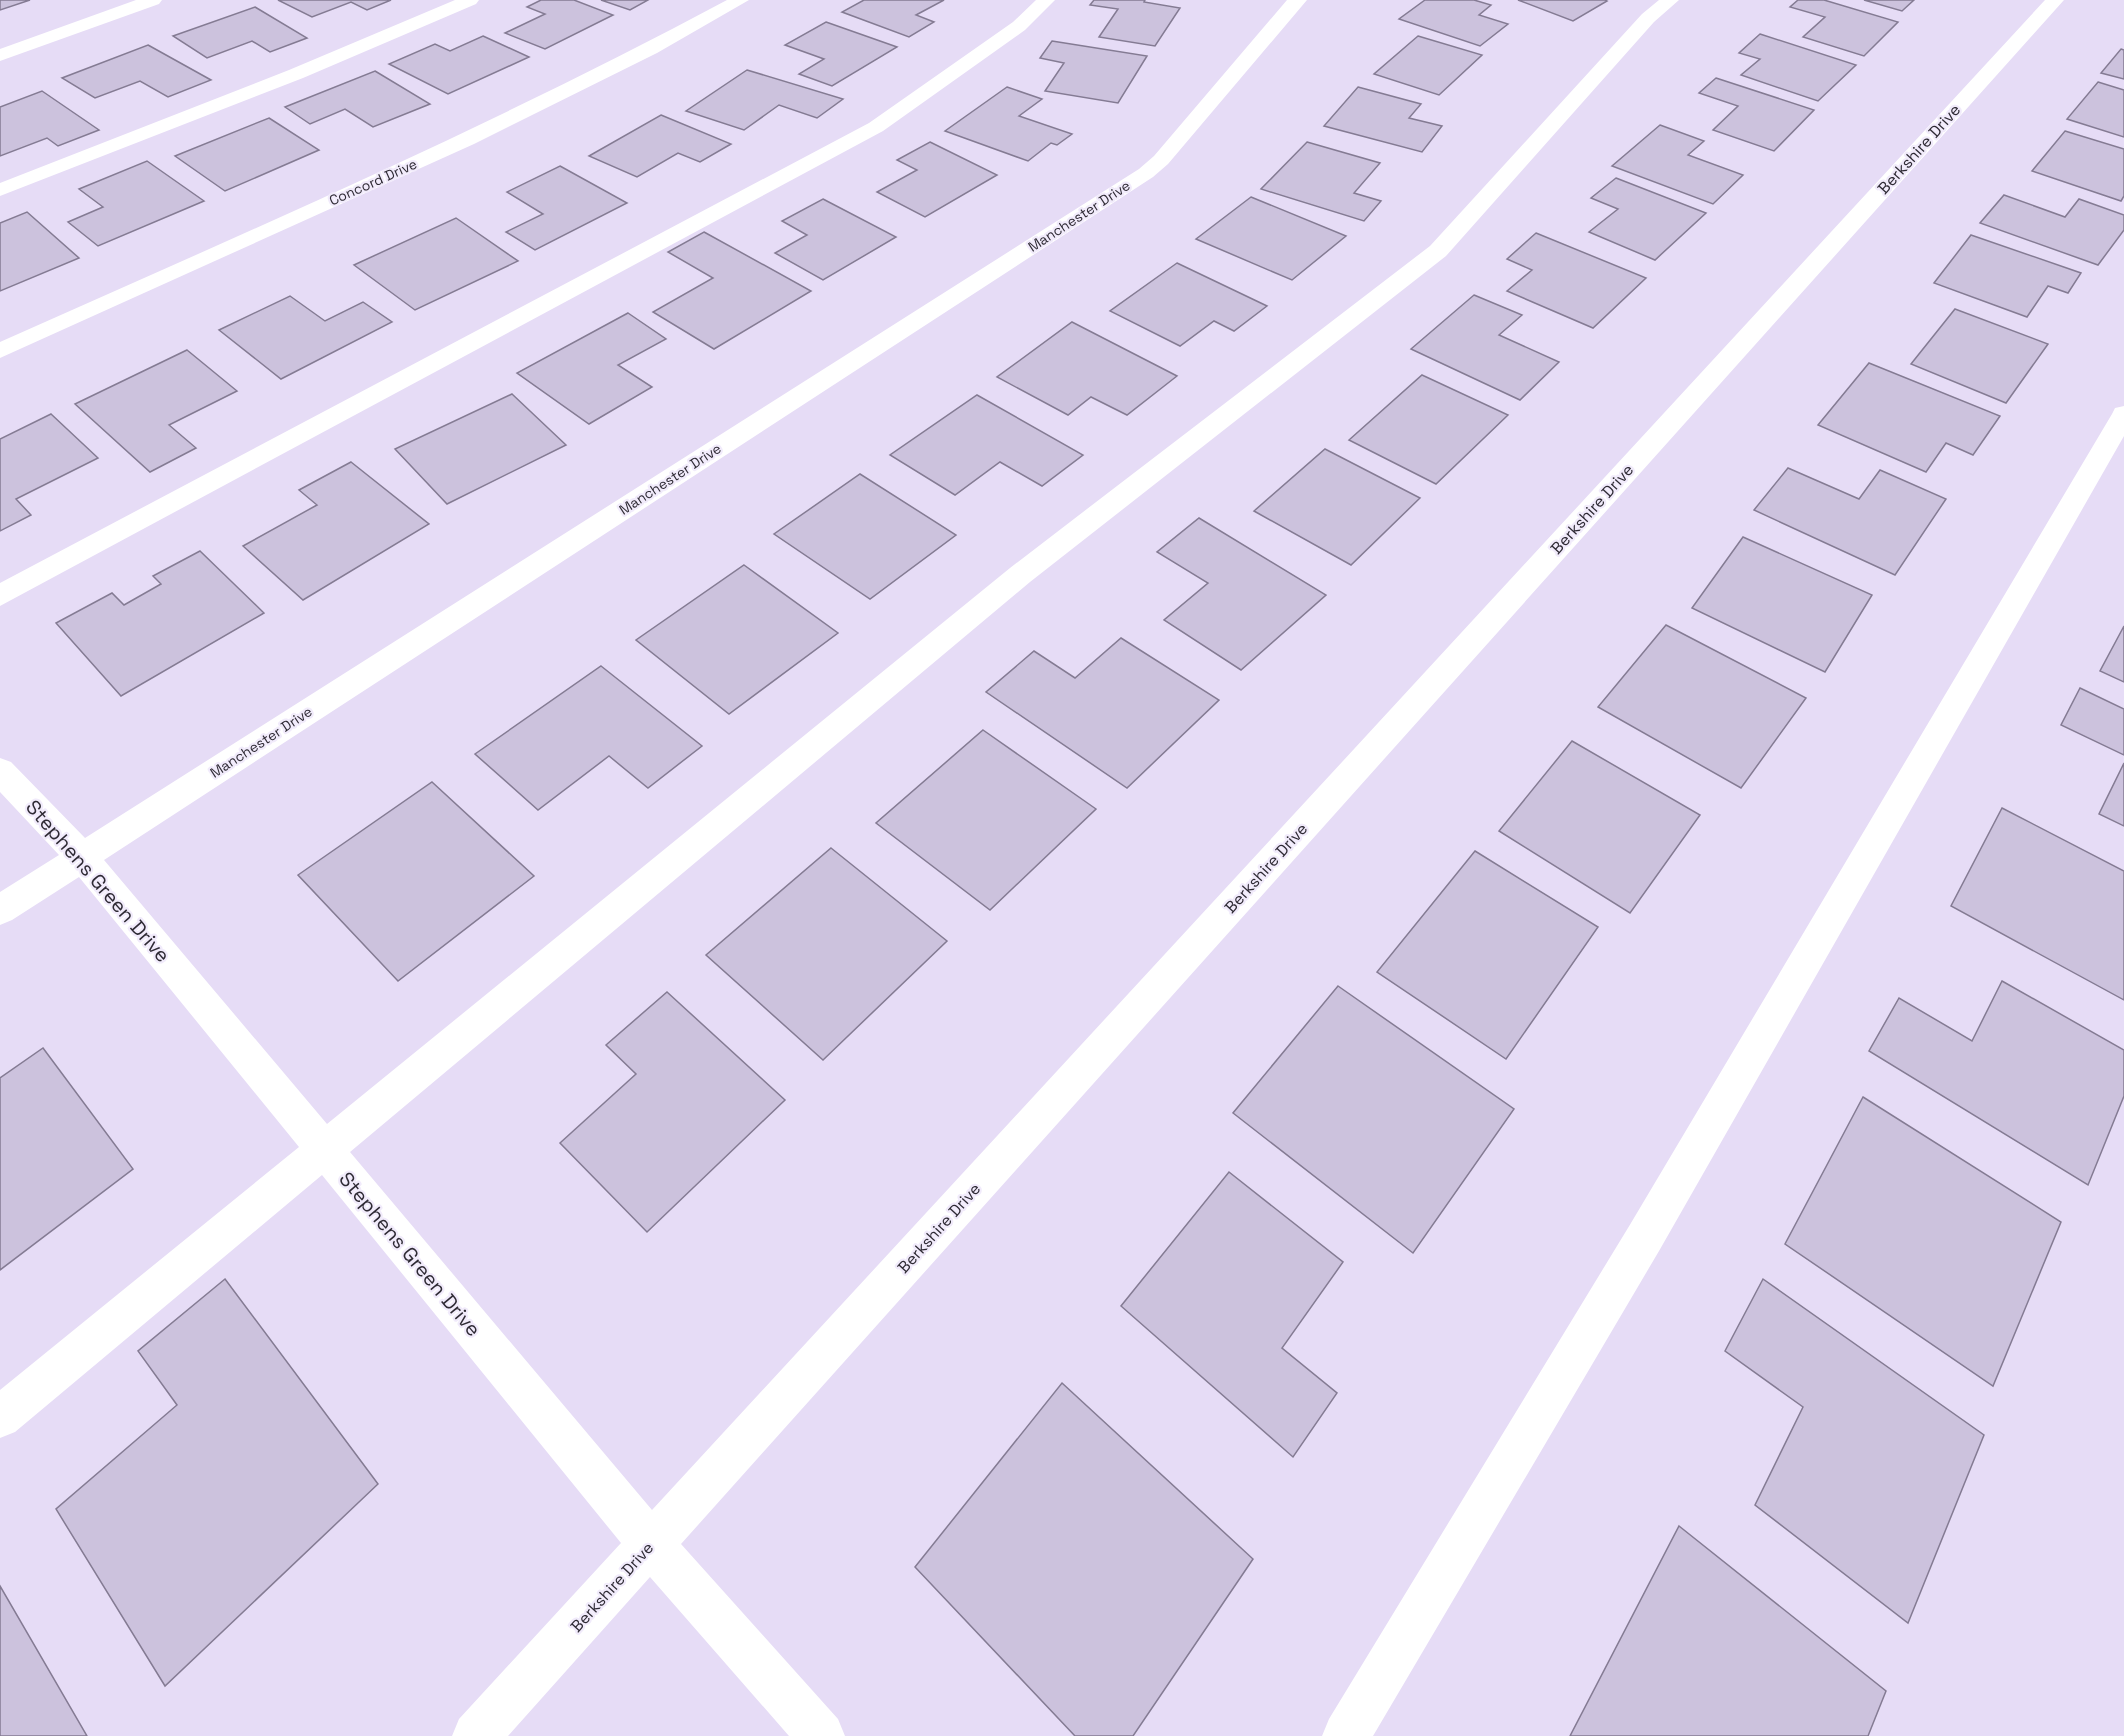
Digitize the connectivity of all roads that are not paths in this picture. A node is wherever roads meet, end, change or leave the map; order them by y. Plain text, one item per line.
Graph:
1 (153, 0) edge
2 (470, 0) edge
3 (740, 0) edge
4 (1046, 0) edge
5 (1298, 0) edge
6 (1670, 0) edge
7 (2055, 0) edge
8 (0, 55) edge
9 (0, 190) edge
10 (0, 351) edge
11 (2124, 414) edge
12 (0, 596) edge
13 (0, 771) edge
14 (82, 857) junction
15 (0, 910) edge
16 (325, 1151) junction
17 (0, 1417) edge
18 (651, 1544) junction
19 (476, 1736) edge
20 (821, 1736) edge
21 (1346, 1736) edge

1 - 8 street
2 - 9 street
3 - 10 street, Concord Drive
4 - 12 street
5 - 14 street, Manchester Drive
6 - 16 street
7 - 18 street, Berkshire Drive
11 - 21 street
13 - 14 street, Stephens Green Drive
14 - 15 street, Manchester Drive
14 - 16 street, Stephens Green Drive
16 - 17 street
16 - 18 street, Stephens Green Drive
18 - 19 street, Berkshire Drive
18 - 20 street, Stephens Green Drive

